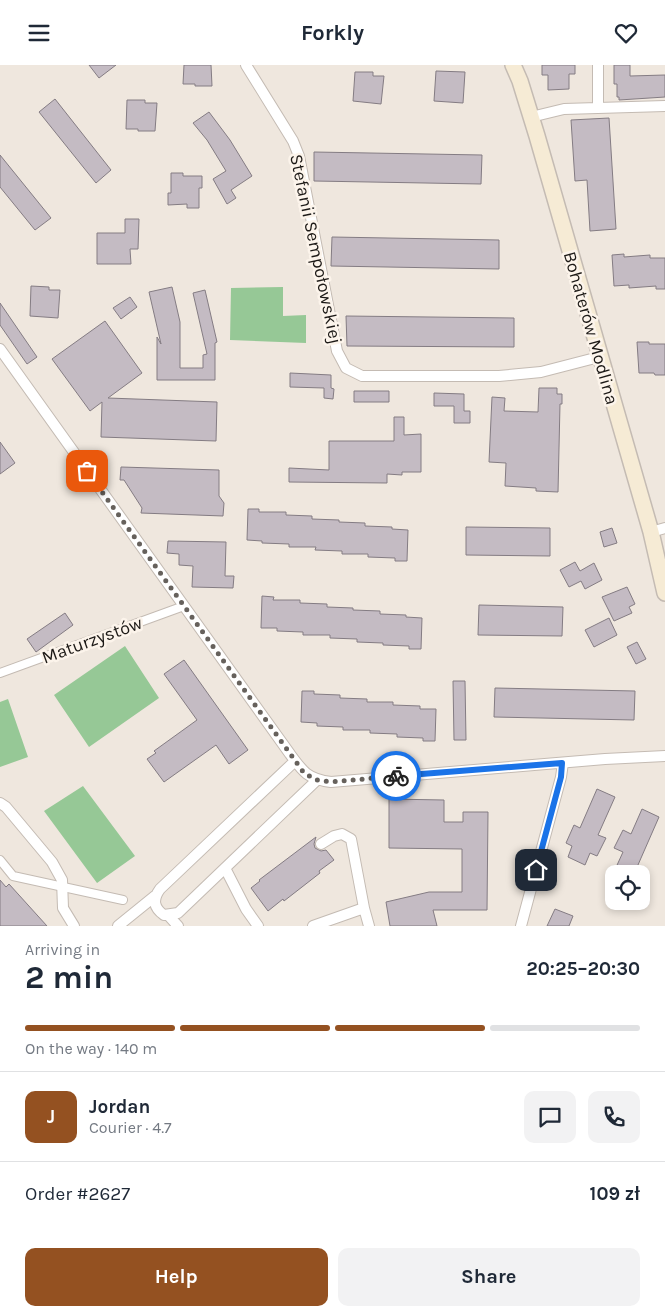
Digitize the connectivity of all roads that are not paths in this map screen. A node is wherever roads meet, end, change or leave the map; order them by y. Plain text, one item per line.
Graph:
1 (246, 65) edge
2 (513, 65) edge
3 (598, 65) edge
4 (665, 106) edge
5 (598, 107) junction
6 (531, 117) junction
7 (0, 349) edge
8 (599, 357) junction
9 (658, 530) edge
10 (665, 593) edge
11 (184, 606) junction
12 (0, 673) edge
13 (665, 755) edge
14 (295, 761) junction
15 (562, 763) junction
16 (317, 780) junction
17 (0, 803) edge
18 (321, 844) dead end
19 (0, 861) edge
20 (225, 868) junction
21 (62, 886) junction
22 (155, 895) junction
23 (123, 900) dead end
24 (364, 908) junction
25 (168, 915) junction
26 (74, 926) edge
27 (118, 926) edge
28 (170, 926) edge
29 (178, 926) edge
30 (258, 926) edge
31 (313, 926) edge
32 (369, 926) edge
33 (521, 926) edge

1 - 8 street, Stefanii Sempołowskiej
2 - 6 main road, Bohaterów Modlina
3 - 5 street
4 - 5 street
5 - 6 street
6 - 8 main road, Bohaterów Modlina
7 - 11 street
8 - 9 main road, Bohaterów Modlina
9 - 10 main road, Bohaterów Modlina
11 - 12 street, Maturzystów
11 - 14 street
13 - 15 street
14 - 16 street
14 - 22 street
15 - 16 street
15 - 33 street
16 - 20 street
17 - 21 street
18 - 24 street
19 - 21 street
20 - 25 street
20 - 30 street
21 - 23 street
21 - 26 street
22 - 25 street
22 - 27 street
24 - 31 street
24 - 32 street
25 - 28 street
25 - 29 street

